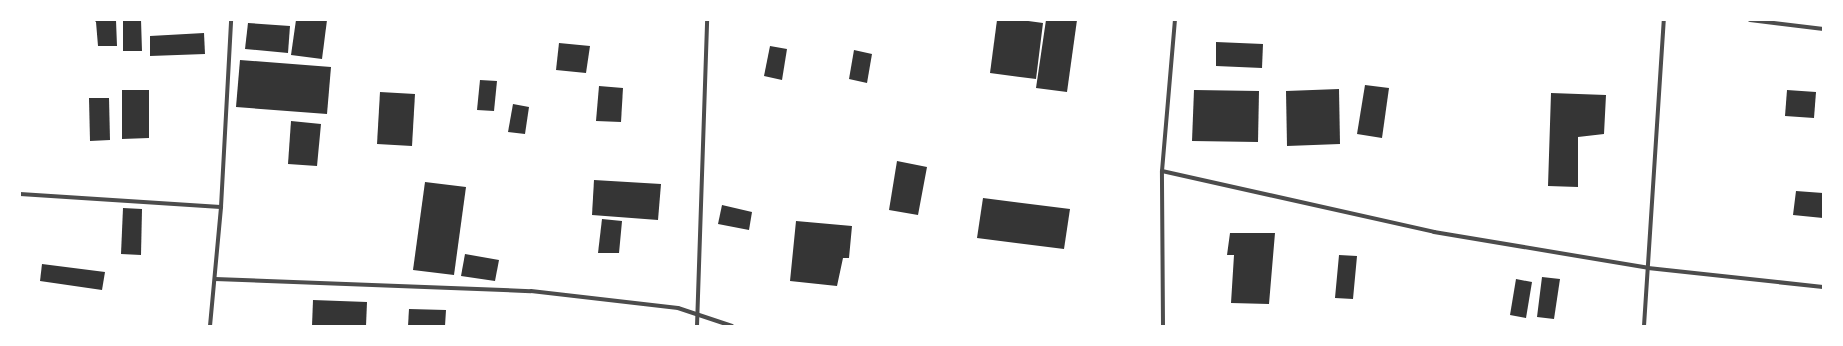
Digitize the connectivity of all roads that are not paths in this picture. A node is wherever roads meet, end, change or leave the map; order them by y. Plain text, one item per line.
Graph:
1 (231, 20) edge
2 (707, 20) edge
3 (1175, 20) edge
4 (1664, 20) edge
5 (1750, 20) edge
6 (1823, 29) edge
7 (1162, 171) junction
8 (20, 194) edge
9 (221, 207) junction
10 (1648, 268) junction
11 (215, 279) junction
12 (1823, 287) edge
13 (697, 315) junction
14 (210, 326) edge
15 (696, 326) edge
16 (732, 326) edge
17 (1163, 326) edge
18 (1644, 326) edge

1 - 9 street
2 - 13 street
3 - 7 street
4 - 10 street
5 - 6 street
7 - 10 street
7 - 17 street
8 - 9 street
9 - 11 street
10 - 12 street
10 - 18 street
11 - 13 street
11 - 14 street
13 - 15 street
13 - 16 street

